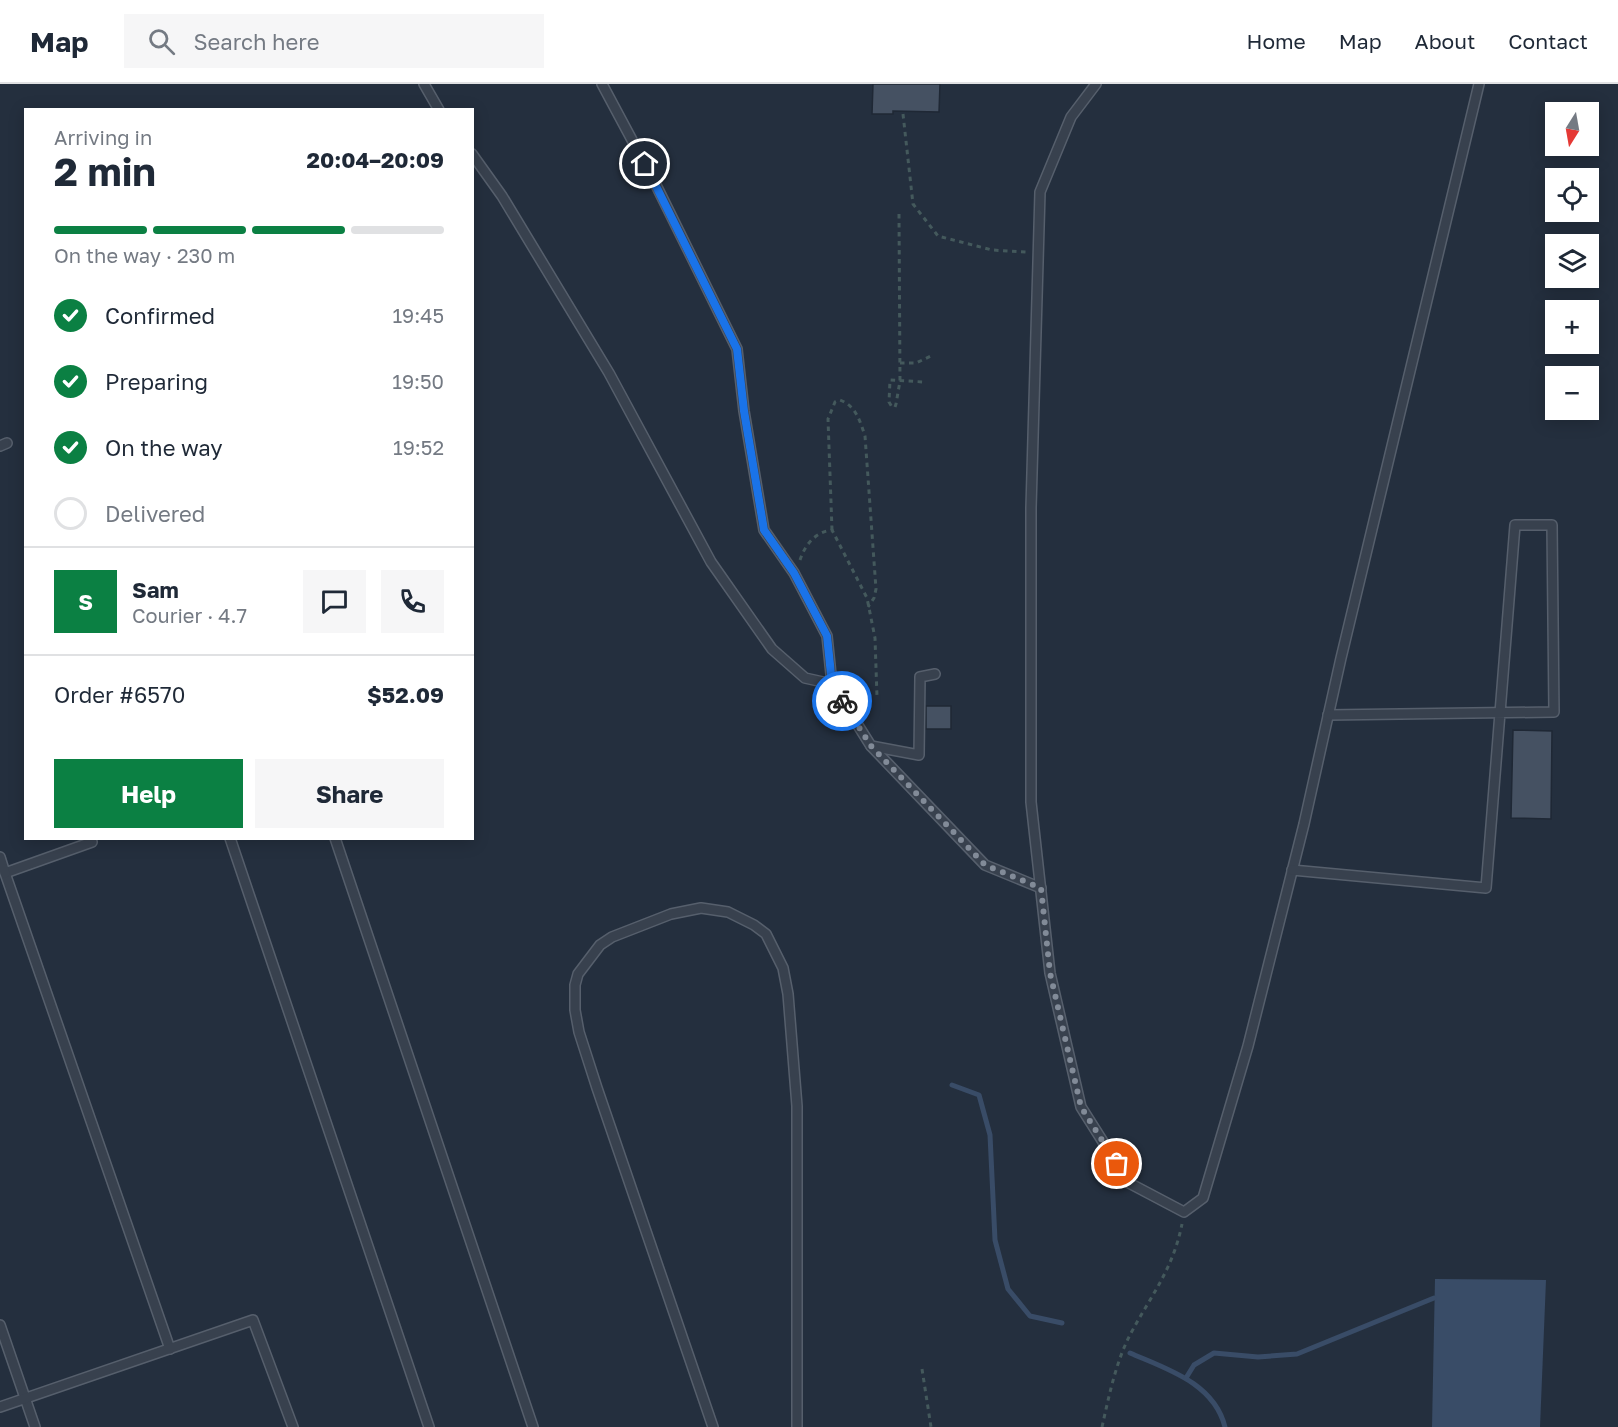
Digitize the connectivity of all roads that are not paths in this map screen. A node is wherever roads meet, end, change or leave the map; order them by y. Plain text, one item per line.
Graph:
1 (424, 84) edge
2 (602, 84) edge
3 (1096, 84) edge
4 (1479, 84) edge
5 (438, 108) edge
6 (474, 157) edge
7 (935, 674) dead end
8 (832, 684) junction
9 (1501, 712) junction
10 (1328, 715) junction
11 (871, 746) junction
12 (231, 840) edge
13 (336, 840) edge
14 (92, 842) dead end
15 (0, 857) edge
16 (1292, 870) junction
17 (5, 873) junction
18 (1041, 888) junction
19 (0, 1325) edge
20 (171, 1349) junction
21 (26, 1398) junction
22 (0, 1407) edge
23 (35, 1427) edge
24 (293, 1427) edge
25 (429, 1427) edge
26 (533, 1427) edge
27 (713, 1427) edge
28 (797, 1427) edge

1 - 5 lane
2 - 8 lane
3 - 18 lane
4 - 10 lane
6 - 8 lane
7 - 11 lane
8 - 11 lane
9 - 9 lane
9 - 10 lane
9 - 16 lane
10 - 16 lane
11 - 18 lane
12 - 25 lane
13 - 26 lane
14 - 17 lane
15 - 17 lane
16 - 18 lane
17 - 20 lane
19 - 21 lane
20 - 21 lane
20 - 24 lane
21 - 22 lane
21 - 23 lane
27 - 28 lane

